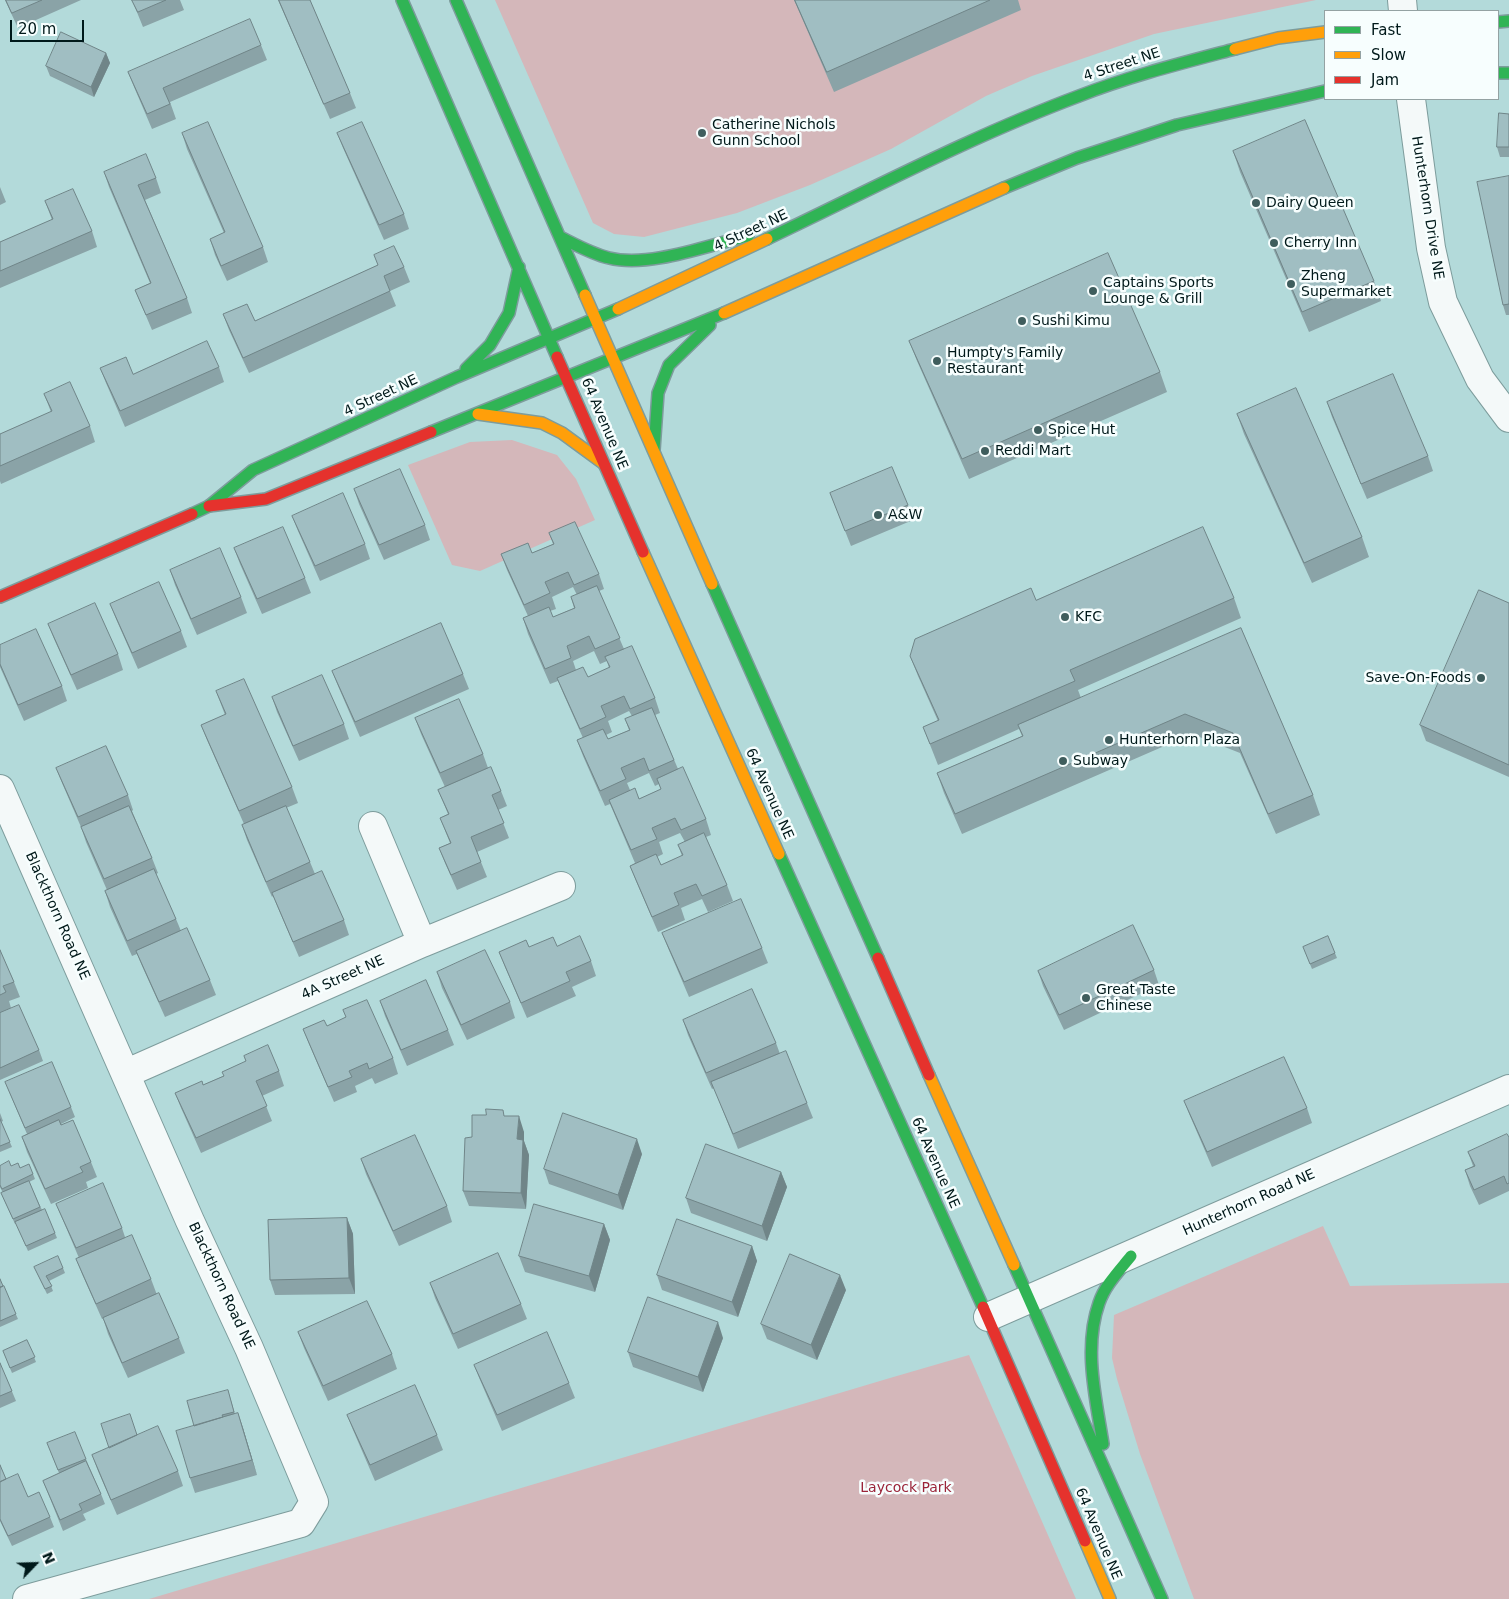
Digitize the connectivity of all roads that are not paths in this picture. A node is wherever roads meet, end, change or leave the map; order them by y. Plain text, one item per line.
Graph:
1 (402, 0) edge
2 (456, 0) edge
3 (1324, 32) edge
4 (1324, 91) edge
5 (1411, 100) edge
6 (803, 223) junction
7 (560, 237) junction
8 (519, 267) junction
9 (723, 313) junction
10 (596, 320) junction
11 (551, 339) junction
12 (612, 358) junction
13 (568, 377) junction
14 (457, 378) junction
15 (477, 414) junction
16 (1509, 418) edge
17 (654, 454) junction
18 (603, 463) junction
19 (209, 506) junction
20 (0, 597) edge
21 (0, 789) edge
22 (373, 826) dead end
23 (561, 886) dead end
24 (422, 943) junction
25 (127, 1074) junction
26 (1509, 1088) edge
27 (1131, 1256) junction
28 (1028, 1300) junction
29 (988, 1317) junction
30 (1108, 1478) junction
31 (27, 1599) edge
32 (1110, 1599) edge
33 (1162, 1599) edge

1 - 8 main road, 64 Avenue NE
2 - 7 main road
3 - 6 main road, 4 Street NE
4 - 9 main road, 4 Street NE
5 - 16 street, Hunterhorn Drive NE
6 - 7 main road
6 - 10 main road, 4 Street NE
7 - 10 main road
8 - 11 main road, 64 Avenue NE
8 - 14 main road
9 - 12 main road, 4 Street NE
9 - 17 main road
10 - 11 main road, 4 Street NE
10 - 12 main road
11 - 13 main road, 64 Avenue NE
11 - 14 main road, 4 Street NE
12 - 13 main road, 4 Street NE
12 - 17 main road
13 - 15 main road, 4 Street NE
13 - 18 main road, 64 Avenue NE
14 - 19 main road, 4 Street NE
15 - 18 main road
15 - 19 main road, 4 Street NE
17 - 28 main road
18 - 29 main road, 64 Avenue NE
19 - 20 main road, 4 Street NE
21 - 25 street, Blackthorn Road NE
22 - 24 street
23 - 24 street, 4A Street NE
24 - 25 street, 4A Street NE
25 - 31 street, Blackthorn Road NE
26 - 27 street, Hunterhorn Road NE
27 - 28 street, Hunterhorn Road NE
27 - 30 main road
28 - 29 street, Hunterhorn Road NE
28 - 30 main road
29 - 32 main road, 64 Avenue NE
30 - 33 main road

